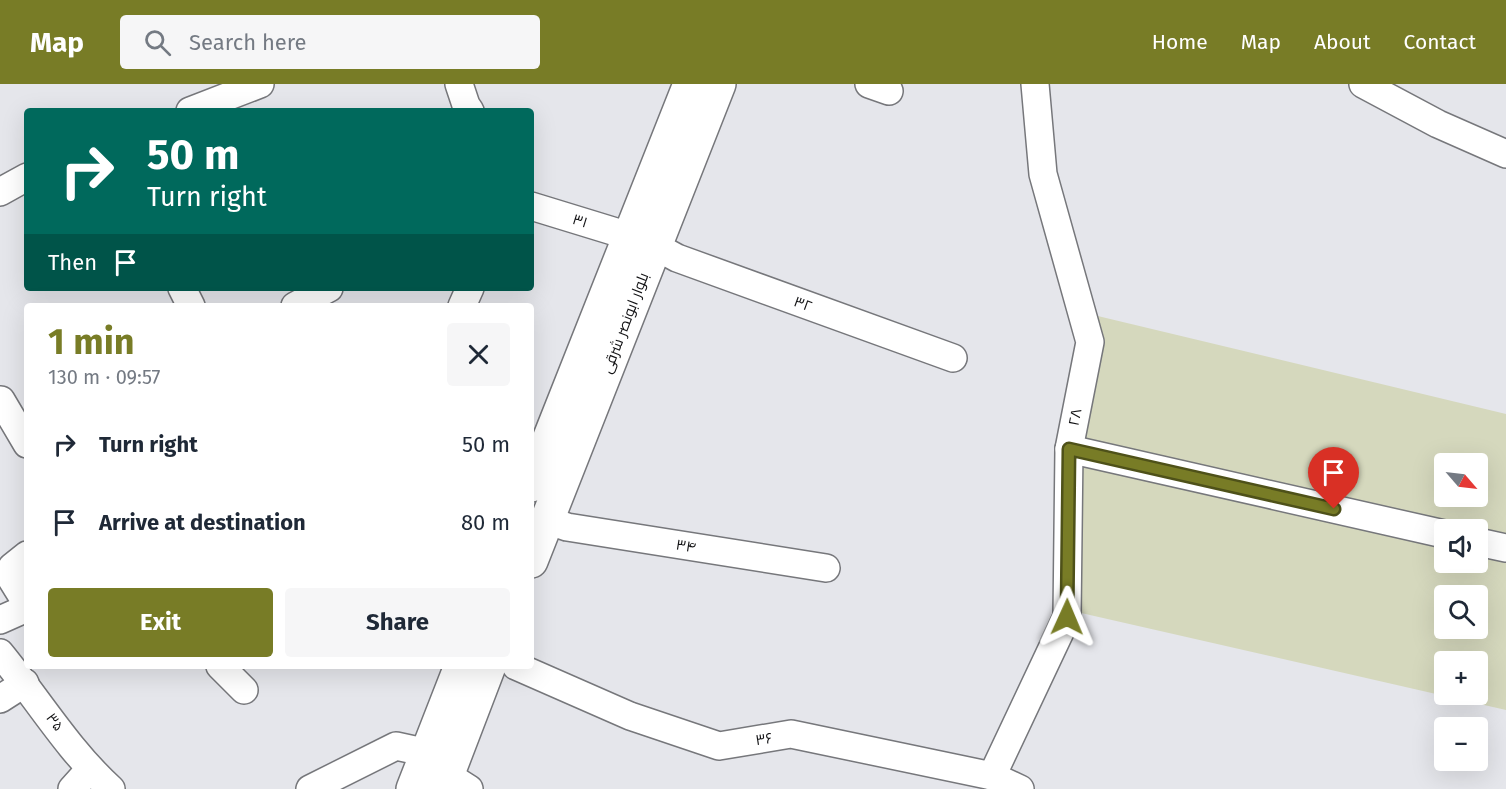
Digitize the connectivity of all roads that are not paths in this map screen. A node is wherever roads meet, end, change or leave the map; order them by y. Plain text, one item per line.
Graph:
1 (260, 84) edge
2 (459, 84) edge
3 (690, 84) edge
4 (719, 84) edge
5 (1035, 84) edge
6 (1363, 84) edge
7 (198, 108) edge
8 (468, 108) edge
9 (1506, 154) edge
10 (24, 179) edge
11 (0, 192) edge
12 (534, 207) edge
13 (642, 241) junction
14 (953, 358) dead end
15 (1, 400) edge
16 (24, 439) edge
17 (1069, 449) junction
18 (534, 478) edge
19 (547, 520) junction
20 (1434, 532) edge
21 (1488, 544) edge
22 (1506, 548) edge
23 (534, 553) edge
24 (24, 557) edge
25 (826, 568) dead end
26 (24, 601) edge
27 (24, 608) edge
28 (0, 620) edge
29 (0, 653) edge
30 (223, 669) edge
31 (461, 669) edge
32 (488, 669) edge
33 (523, 669) edge
34 (25, 682) junction
35 (244, 690) dead end
36 (0, 699) edge
37 (90, 769) junction
38 (446, 776) edge
39 (992, 776) junction
40 (72, 789) edge
41 (111, 789) edge
42 (310, 789) edge
43 (413, 789) edge
44 (1020, 789) edge

1 - 7 street
2 - 8 street
3 - 13 main road, بلوار ابونصر شرقی
4 - 13 main road, بلوار ابونصر شرقی
5 - 17 street, ۲۸
6 - 9 street
10 - 11 street
12 - 13 street, ۳۱
13 - 14 street, ۳۲
13 - 18 main road, بلوار ابونصر شرقی
13 - 19 main road, بلوار ابونصر شرقی
15 - 16 street
17 - 20 street
17 - 39 street, ۲۸
19 - 23 main road, بلوار ابونصر شرقی
19 - 25 street, ۳۴
21 - 22 street
24 - 26 street
27 - 28 street
29 - 34 street, ۳۵
30 - 35 street
31 - 38 main road
32 - 38 main road
33 - 39 street, ۳۶
34 - 36 street
34 - 37 street, ۳۵
37 - 40 street
37 - 41 street, ۳۵
38 - 42 street
38 - 43 main road
39 - 44 street, ۳۶

